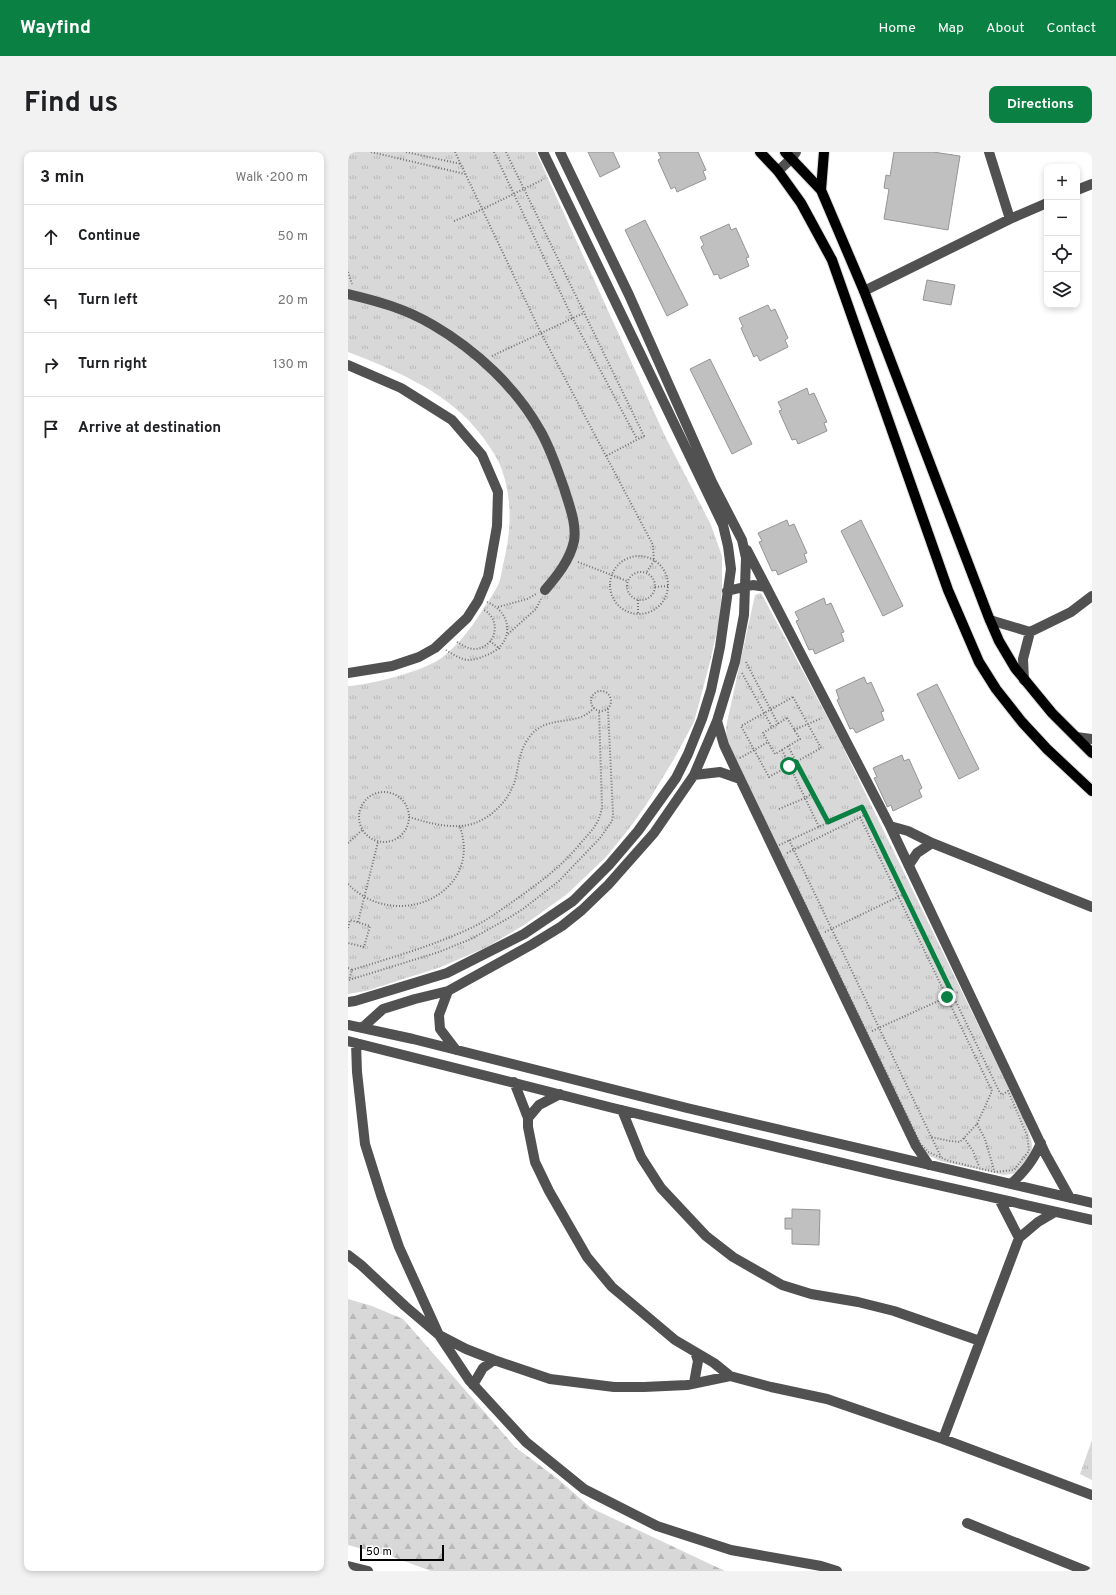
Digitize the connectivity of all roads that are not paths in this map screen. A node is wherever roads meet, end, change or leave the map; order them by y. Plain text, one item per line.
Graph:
1 (543, 152) edge
2 (560, 152) edge
3 (824, 152) edge
4 (989, 152) edge
5 (765, 154) edge
6 (791, 154) edge
7 (778, 172) junction
8 (1092, 184) edge
9 (1080, 189) edge
10 (821, 190) junction
11 (1044, 204) edge
12 (1010, 219) junction
13 (864, 291) junction
14 (348, 294) edge
15 (348, 365) edge
16 (742, 540) junction
17 (744, 587) junction
18 (766, 587) junction
19 (545, 590) road end
20 (727, 591) junction
21 (1088, 599) edge
22 (1092, 610) edge
23 (990, 620) junction
24 (1030, 632) junction
25 (348, 673) edge
26 (1024, 680) junction
27 (716, 721) junction
28 (1076, 737) junction
29 (1092, 739) edge
30 (1092, 753) edge
31 (694, 774) junction
32 (740, 779) junction
33 (1092, 791) edge
34 (890, 826) junction
35 (932, 843) junction
36 (909, 865) junction
37 (1092, 907) edge
38 (448, 991) junction
39 (348, 1002) edge
40 (348, 1025) edge
41 (362, 1028) junction
42 (352, 1042) edge
43 (456, 1050) junction
44 (514, 1082) junction
45 (560, 1094) junction
46 (622, 1110) junction
47 (528, 1118) junction
48 (1041, 1143) junction
49 (929, 1165) junction
50 (1011, 1184) junction
51 (1070, 1198) junction
52 (999, 1199) junction
53 (1092, 1203) edge
54 (1055, 1212) junction
55 (1092, 1220) edge
56 (1019, 1238) junction
57 (348, 1255) edge
58 (439, 1334) junction
59 (980, 1341) junction
60 (695, 1352) junction
61 (494, 1360) junction
62 (730, 1376) junction
63 (694, 1383) junction
64 (473, 1385) junction
65 (943, 1438) junction
66 (1092, 1495) edge
67 (967, 1523) dead end
68 (348, 1566) edge
69 (368, 1571) edge
70 (837, 1571) edge
71 (1086, 1571) edge

1 - 20 street
2 - 16 street
3 - 10 main road
4 - 12 street
5 - 7 main road
6 - 7 street
6 - 10 main road
7 - 33 main road
8 - 9 street
10 - 13 main road
11 - 12 street
12 - 13 street
13 - 23 main road
14 - 19 street
15 - 25 street
16 - 17 street
16 - 18 street
17 - 18 street
17 - 20 street
17 - 27 street
18 - 34 street
20 - 39 street
21 - 22 street
21 - 24 street
23 - 24 street
23 - 26 main road
24 - 26 street
26 - 28 main road
27 - 31 street
27 - 32 street
28 - 29 street
28 - 30 main road
31 - 32 street
31 - 38 street
32 - 49 street
34 - 35 street
34 - 36 street
35 - 36 street
35 - 37 street
36 - 48 street
38 - 41 street
38 - 43 street
40 - 41 street
41 - 43 street
42 - 44 street
42 - 58 street
43 - 49 street
44 - 45 street
44 - 47 street
45 - 46 street
45 - 47 street
46 - 52 street
46 - 59 street
47 - 60 street
48 - 50 street
48 - 51 street
49 - 50 street
50 - 51 street
51 - 53 street
52 - 54 street
52 - 56 street
54 - 55 street
54 - 56 street
56 - 59 street
57 - 58 street
58 - 61 street
58 - 64 street
59 - 65 street
60 - 62 street
60 - 63 street
61 - 63 street
61 - 64 street
62 - 63 street
62 - 65 street
64 - 70 street
65 - 66 street
67 - 71 street
68 - 69 street

